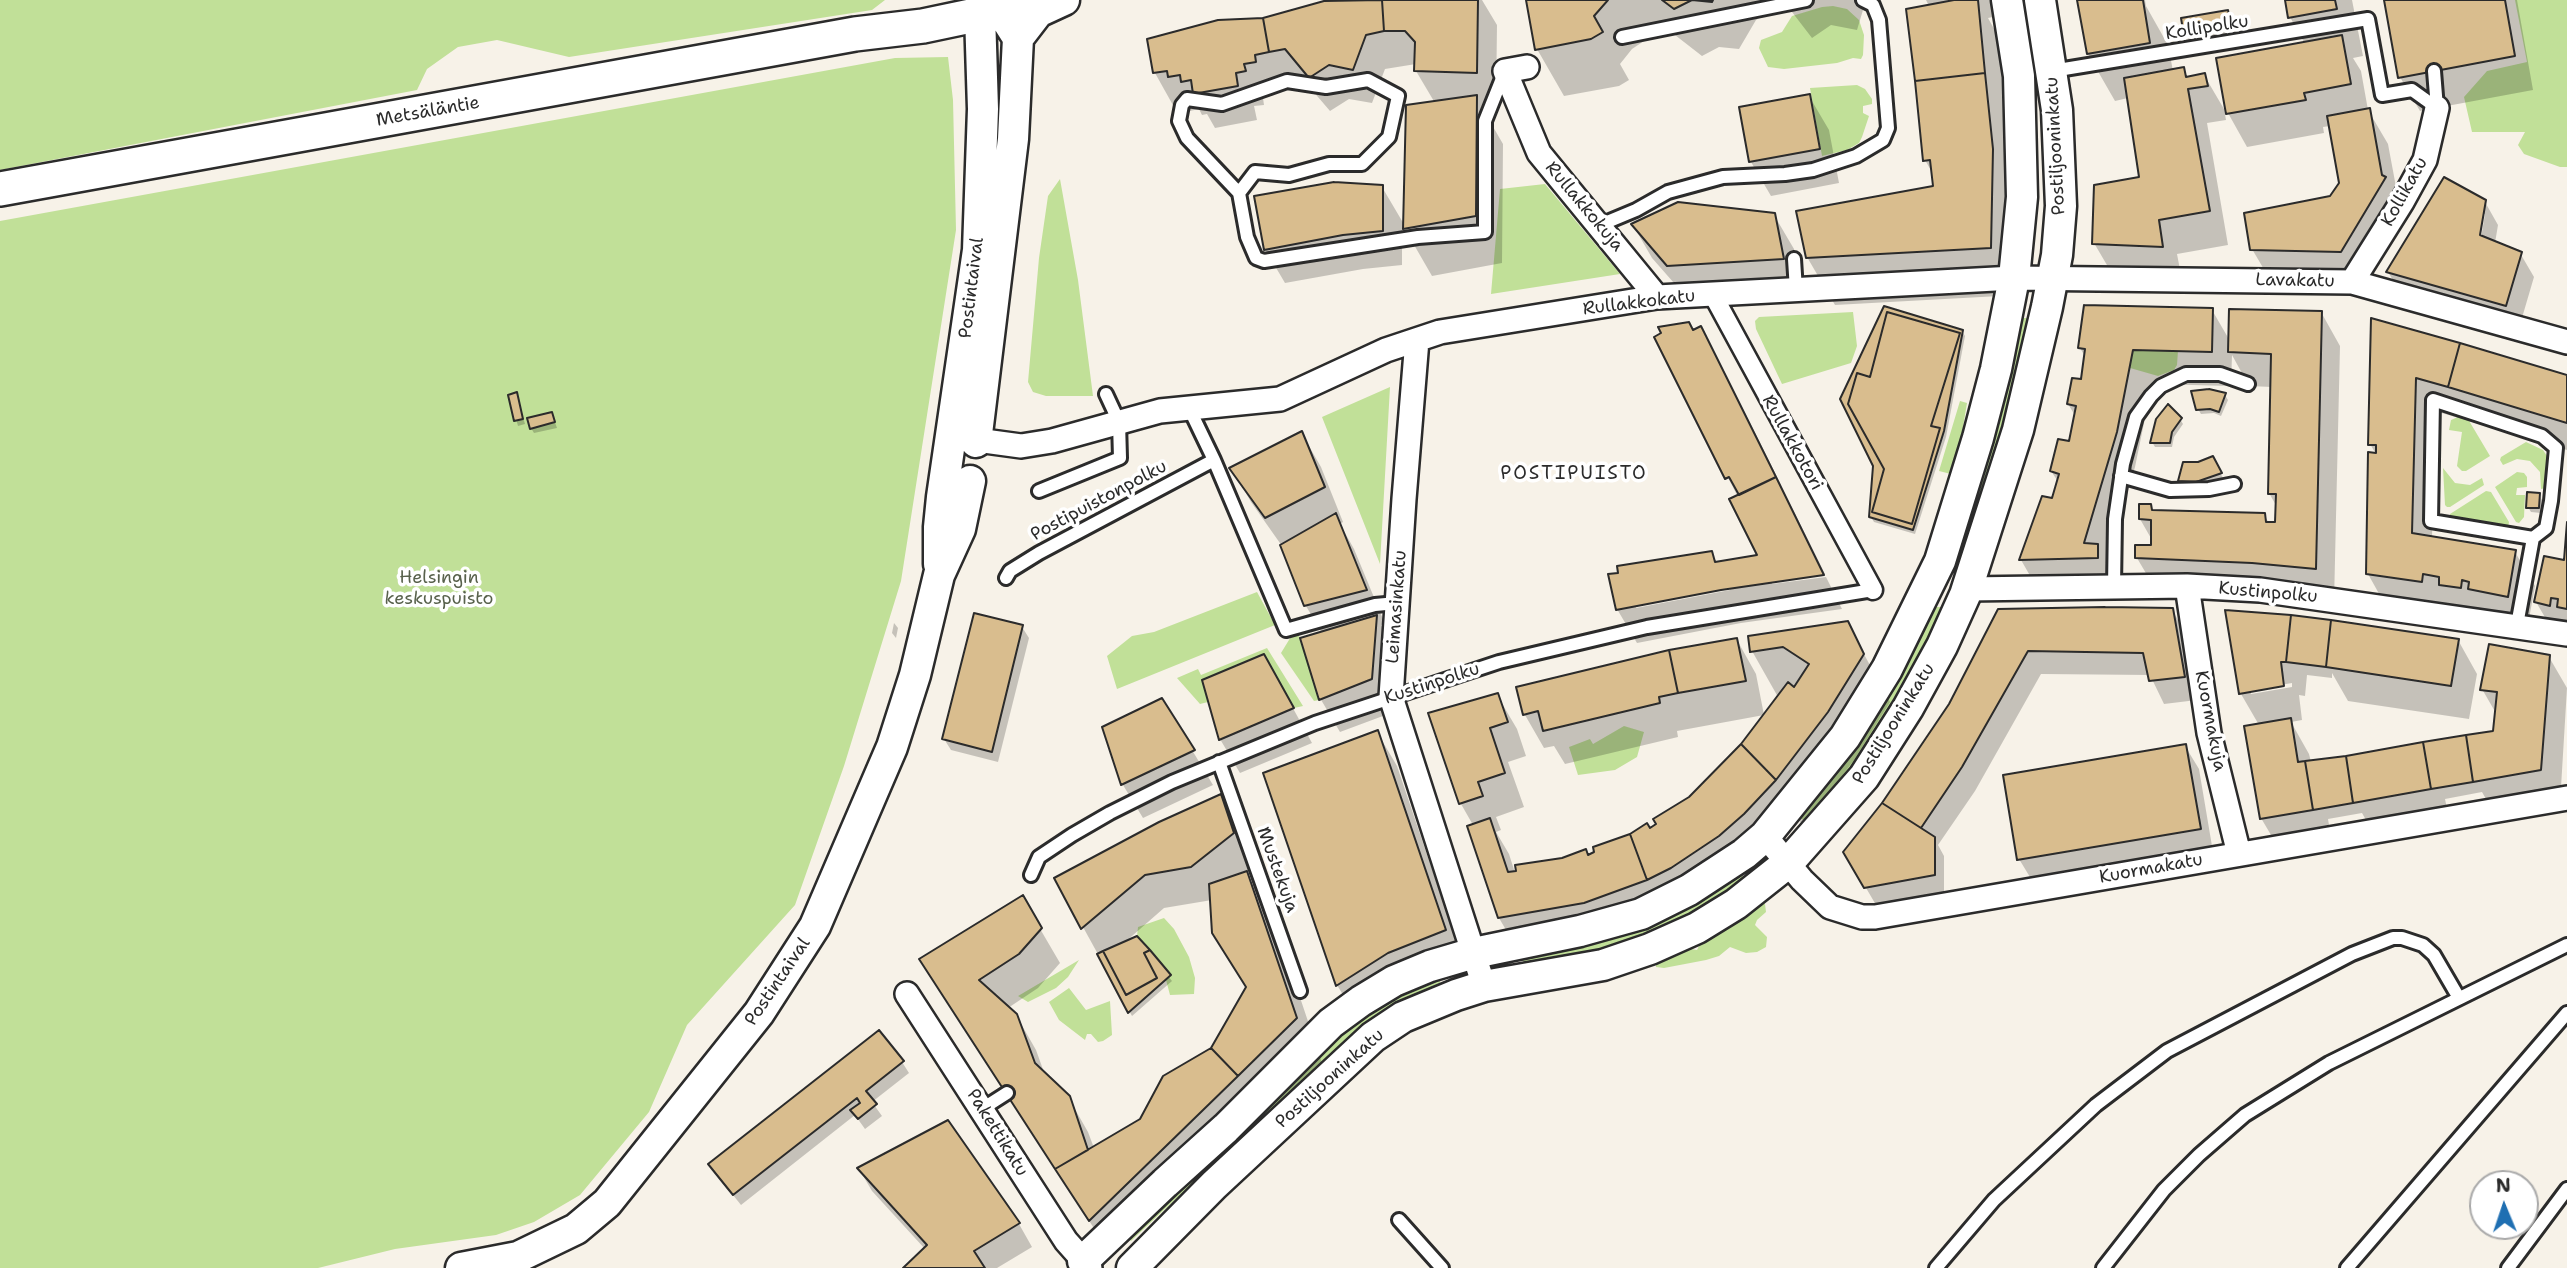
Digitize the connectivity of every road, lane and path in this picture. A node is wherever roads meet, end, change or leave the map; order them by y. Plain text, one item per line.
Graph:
1 (935, 0) edge
2 (1064, 0) edge
3 (1806, 0) edge
4 (1863, 0) edge
5 (2007, 0) edge
6 (2040, 0) edge
7 (996, 4) edge
8 (855, 34) junction
9 (1622, 37) dead end
10 (1018, 38) junction
11 (1516, 69) joint
12 (2052, 71) junction
13 (2434, 71) dead end
14 (2437, 108) junction
15 (0, 189) edge
16 (1239, 193) junction
17 (1600, 225) junction
18 (1794, 259) dead end
19 (2014, 278) junction
20 (2051, 279) junction
21 (2352, 282) junction
22 (1796, 290) junction
23 (1713, 295) junction
24 (1657, 297) junction
25 (2565, 337) edge
26 (1417, 340) junction
27 (2248, 384) dead end
28 (1106, 394) dead end
29 (1189, 408) junction
30 (1119, 422) junction
31 (964, 439) junction
32 (1214, 460) junction
33 (2121, 476) junction
34 (970, 481) joint
35 (2234, 484) dead end
36 (1039, 491) dead end
37 (2533, 538) junction
38 (939, 575) junction
39 (1006, 579) dead end
40 (2187, 586) junction
41 (2114, 587) junction
42 (1967, 589) junction
43 (1872, 590) joint
44 (1397, 603) junction
45 (2516, 625) junction
46 (2567, 634) edge
47 (1391, 697) junction
48 (1219, 762) junction
49 (2567, 797) edge
50 (1765, 836) junction
51 (2239, 854) junction
52 (1789, 862) junction
53 (1031, 875) dead end
54 (2567, 945) edge
55 (1474, 953) junction
56 (1484, 986) junction
57 (1300, 991) dead end
58 (907, 994) dead end
59 (2459, 998) junction
60 (2567, 1013) edge
61 (1007, 1093) dead end
62 (982, 1109) junction
63 (2567, 1189) edge
64 (1399, 1220) dead end
65 (520, 1263) edge
66 (1087, 1265) edge
67 (461, 1268) edge
68 (1132, 1268) edge
69 (1442, 1268) edge
70 (1936, 1268) edge
71 (2103, 1268) edge
72 (2347, 1268) edge
73 (2508, 1268) edge

1 - 8 main road, Metsäläntie
2 - 10 street
3 - 9 lane
4 - 17 lane
5 - 19 street, Postiljooninkatu
6 - 12 street, Postiljooninkatu
7 - 8 main road, Metsäläntie
7 - 10 street
7 - 31 street, Postintaival
8 - 15 main road, Metsäläntie
10 - 31 street, Postintaival
11 - 16 lane
11 - 17 street, Rullakkokuja
12 - 14 lane, Kollipolku
12 - 20 street, Postiljooninkatu
13 - 14 lane
14 - 21 street, Kollikatu
16 - 16 lane
17 - 24 street, Rullakkokuja
18 - 22 lane
19 - 20 street, Lavakatu
19 - 22 street, Rullakkokatu
19 - 50 street, Postiljooninkatu
20 - 21 street, Lavakatu
20 - 42 street, Postiljooninkatu
21 - 25 street, Lavakatu
22 - 23 street, Rullakkokatu
23 - 24 street, Rullakkokatu
23 - 43 street, Rullakkotori
24 - 26 street, Rullakkokatu
26 - 29 street, Rullakkokatu
26 - 44 street, Leimasinkatu
27 - 33 lane
28 - 30 lane
29 - 30 street, Rullakkokatu
29 - 32 lane
30 - 31 street, Rullakkokatu
30 - 36 lane
31 - 34 street, Postintaival
31 - 38 street, Postintaival
32 - 39 lane, Postipuistonpolku
32 - 44 lane
33 - 35 lane
33 - 41 lane
34 - 38 street, Postintaival
37 - 37 lane
37 - 45 lane
38 - 65 street, Postintaival
40 - 41 street, Kustinpolku
40 - 45 street, Kustinpolku
40 - 51 street, Kuormakuja
41 - 42 street, Kustinpolku
42 - 52 street, Postiljooninkatu
43 - 47 lane, Kustinpolku
44 - 47 street, Leimasinkatu
45 - 46 street, Kustinpolku
47 - 48 lane, Kustinpolku
47 - 55 street, Leimasinkatu
48 - 53 lane, Kustinpolku
48 - 57 lane, Mustekuja
49 - 51 street, Kuormakatu
50 - 52 street, Kuormakatu
50 - 55 street, Postiljooninkatu
51 - 52 street, Kuormakatu
52 - 56 street, Postiljooninkatu
54 - 59 lane
55 - 56 street, Leimasinkatu
55 - 66 street, Postiljooninkatu
56 - 68 street, Postiljooninkatu
58 - 62 street, Pakettikatu
59 - 70 lane
59 - 71 lane
60 - 72 lane
61 - 62 lane
62 - 66 street, Pakettikatu
63 - 73 lane
64 - 69 lane
65 - 67 street, Postintaival

